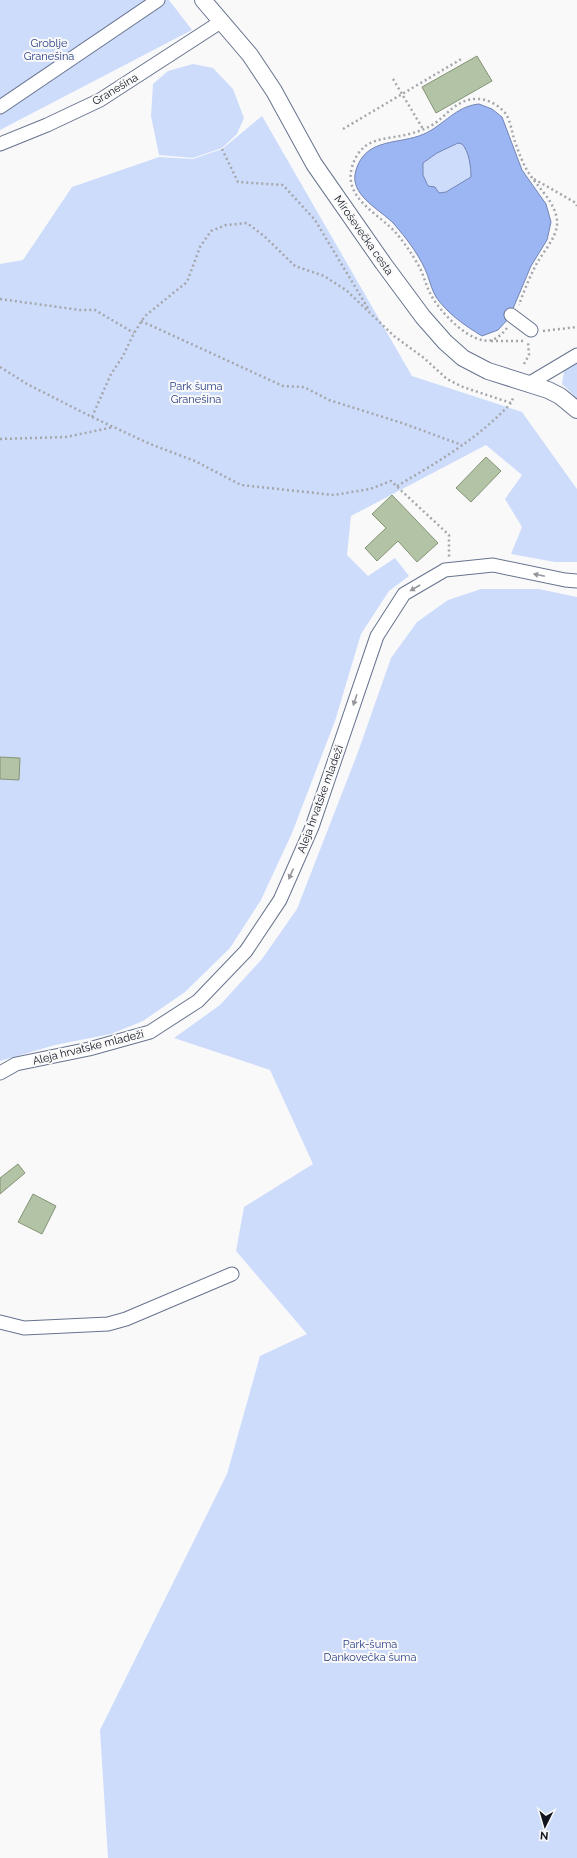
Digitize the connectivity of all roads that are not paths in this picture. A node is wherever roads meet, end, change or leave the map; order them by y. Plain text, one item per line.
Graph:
1 (158, 0) edge
2 (203, 0) edge
3 (222, 21) junction
4 (0, 107) edge
5 (0, 144) edge
6 (513, 316) road end
7 (530, 334) road end
8 (577, 355) edge
9 (530, 383) junction
10 (577, 410) edge
11 (577, 581) edge
12 (0, 1073) edge
13 (232, 1274) dead end
14 (0, 1322) edge

1 - 4 street
2 - 3 main road, Miroševečka cesta
3 - 5 street, Granešina
3 - 9 main road, Miroševečka cesta
6 - 7 street
8 - 9 street
9 - 10 main road, Miroševečka cesta
11 -> 12 street, Aleja hrvatske mladeži
13 - 14 street

